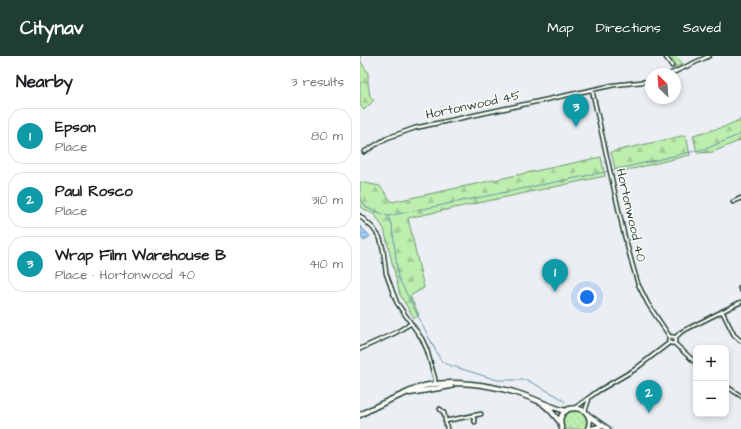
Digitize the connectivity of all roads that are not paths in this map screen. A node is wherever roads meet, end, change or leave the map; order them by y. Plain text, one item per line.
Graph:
1 (664, 56) edge
2 (709, 56) edge
3 (672, 66) dead end
4 (681, 69) edge
5 (645, 82) edge
6 (592, 90) junction
7 (364, 152) dead end
8 (741, 198) edge
9 (733, 202) dead end
10 (360, 216) edge
11 (741, 302) edge
12 (722, 311) junction
13 (410, 324) junction
14 (670, 337) junction
15 (675, 338) junction
16 (741, 341) edge
17 (669, 343) junction
18 (674, 343) junction
19 (360, 350) edge
20 (693, 360) edge
21 (435, 386) junction
22 (729, 388) edge
23 (741, 396) edge
24 (589, 398) junction
25 (539, 401) junction
26 (575, 408) junction
27 (440, 409) dead end
28 (566, 411) junction
29 (586, 412) junction
30 (481, 414) dead end
31 (360, 415) edge
32 (473, 415) junction
33 (445, 421) junction
34 (475, 422) dead end
35 (560, 422) junction
36 (604, 426) junction
37 (447, 429) edge
38 (562, 429) edge
39 (588, 429) edge
40 (591, 429) edge
41 (608, 429) edge

1 - 3 street
2 - 4 street
5 - 6 street, Hortonwood 45
6 - 7 street, Hortonwood 45
6 - 14 street, Hortonwood 40
8 - 9 street
10 - 13 street
11 - 12 street
12 - 15 street
12 - 16 street
13 - 19 street
13 - 21 street
14 - 15 street
14 - 17 street
15 - 18 street
17 - 18 street
17 - 24 street
18 - 20 street
21 - 25 main road
21 - 31 main road
22 - 23 street
24 - 26 street
24 - 29 street
25 - 28 main road
25 - 35 main road
26 - 28 main road
26 - 29 main road
27 - 33 street
28 - 35 main road
29 - 36 main road
29 - 39 main road
30 - 32 street
32 - 33 street
32 - 34 street
33 - 37 street
35 - 38 main road
36 - 40 main road
36 - 41 main road

